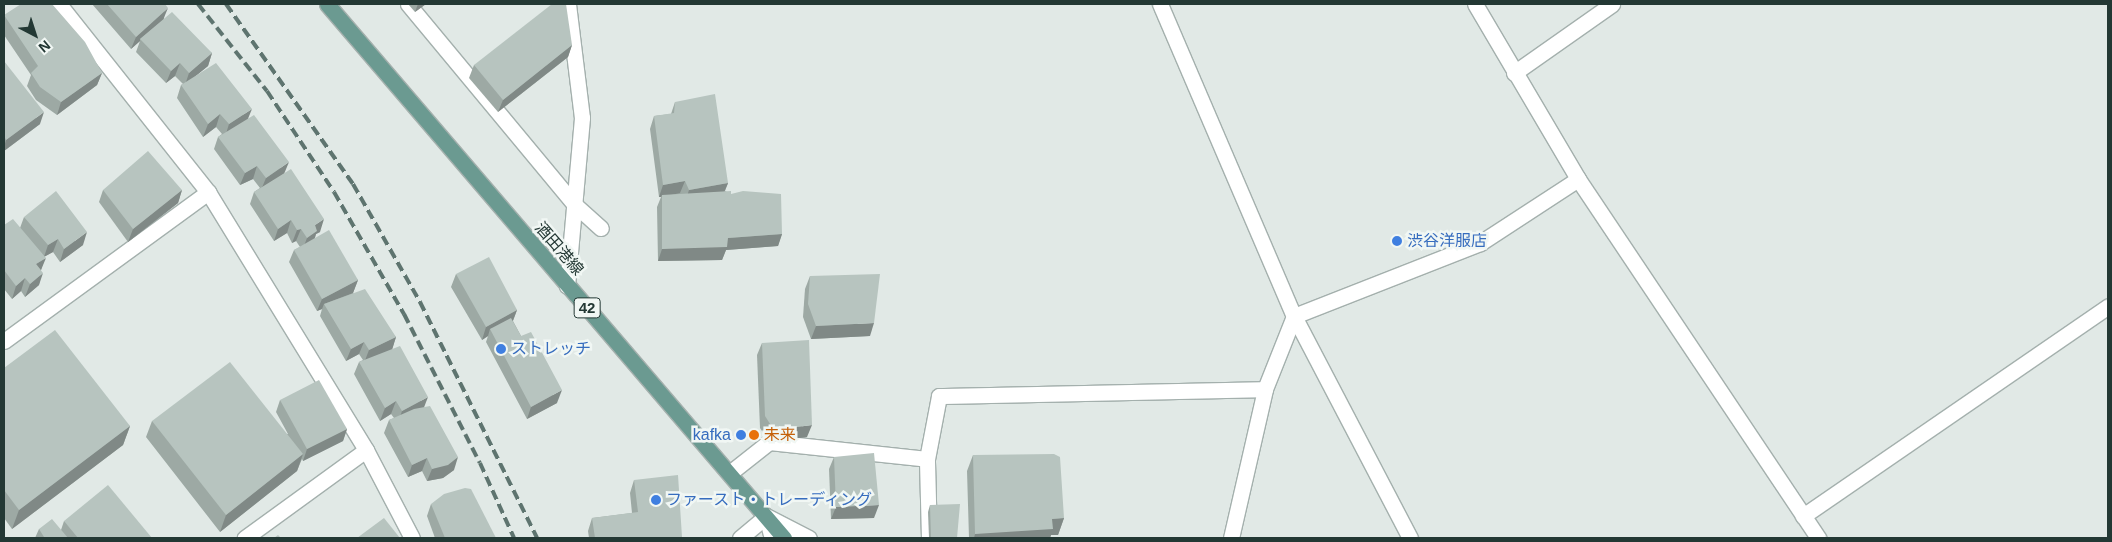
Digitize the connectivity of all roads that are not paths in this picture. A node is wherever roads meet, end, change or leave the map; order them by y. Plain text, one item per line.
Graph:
1 (59, 4) edge
2 (327, 4) edge
3 (408, 4) edge
4 (568, 4) edge
5 (1160, 4) edge
6 (1475, 4) edge
7 (1612, 4) edge
8 (1514, 73) junction
9 (1578, 179) junction
10 (208, 192) junction
11 (574, 204) junction
12 (601, 228) dead end
13 (567, 286) junction
14 (2108, 306) edge
15 (1294, 316) junction
16 (4, 341) edge
17 (1265, 389) junction
18 (366, 450) junction
19 (927, 459) junction
20 (731, 472) junction
21 (766, 516) junction
22 (1803, 516) junction
23 (245, 538) edge
24 (412, 538) edge
25 (740, 538) edge
26 (772, 538) edge
27 (784, 538) edge
28 (809, 538) edge
29 (929, 538) edge
30 (1231, 538) edge
31 (1410, 538) edge
32 (1818, 538) edge

1 - 10 street
2 - 13 main road, 酒田港線 / 42
3 - 11 street
4 - 11 street
5 - 15 street
6 - 8 street
7 - 8 street
8 - 9 street
9 - 15 street
9 - 22 street
10 - 16 street
10 - 18 street
11 - 12 street
11 - 13 street
13 - 20 main road, 酒田港線 / 42
14 - 22 street
15 - 17 street
15 - 31 street
17 - 19 street
17 - 30 street
18 - 23 street
18 - 24 street
19 - 20 street
19 - 29 street
20 - 21 main road, 酒田港線 / 42
21 - 25 street
21 - 26 street
21 - 27 main road, 酒田港線 / 42
21 - 28 street
22 - 32 street

